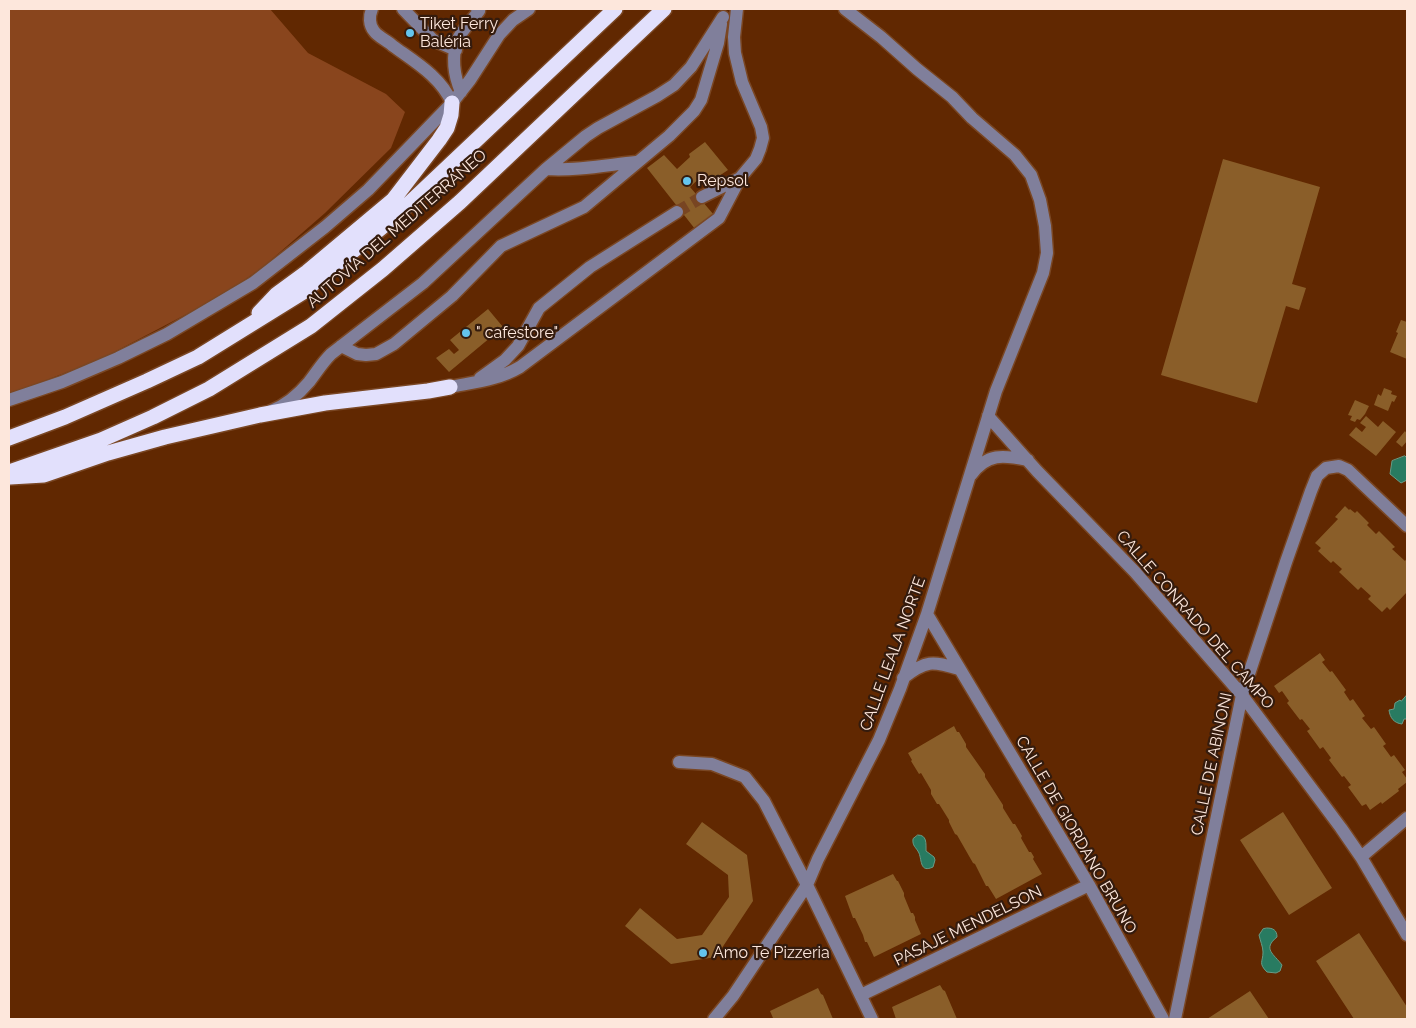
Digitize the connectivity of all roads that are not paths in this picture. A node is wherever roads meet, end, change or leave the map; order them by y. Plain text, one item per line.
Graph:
1 (372, 9) edge
2 (403, 9) edge
3 (479, 9) edge
4 (528, 9) edge
5 (614, 9) edge
6 (664, 9) edge
7 (737, 9) edge
8 (845, 9) edge
9 (724, 13) edge
10 (456, 50) junction
11 (456, 98) junction
12 (636, 162) junction
13 (546, 168) junction
14 (740, 178) junction
15 (702, 196) tunnel mouth
16 (677, 212) tunnel mouth
17 (243, 329) junction
18 (341, 346) junction
19 (471, 382) junction
20 (450, 387) joint
21 (9, 400) edge
22 (260, 415) junction
23 (988, 416) junction
24 (9, 438) edge
25 (1028, 460) junction
26 (9, 472) edge
27 (9, 477) edge
28 (969, 477) junction
29 (1407, 526) edge
30 (927, 614) junction
31 (960, 668) junction
32 (903, 678) junction
33 (1242, 695) junction
34 (678, 762) dead end
35 (1407, 818) edge
36 (1361, 857) junction
37 (807, 884) junction
38 (1089, 885) junction
39 (1407, 935) edge
40 (861, 995) junction
41 (714, 1019) edge
42 (872, 1019) edge
43 (1163, 1019) edge
44 (1176, 1019) edge

1 - 11 street
2 - 10 street
3 - 10 street
4 - 11 street
5 - 17 highway, AUTOVÍA DEL MEDITERRÁNEO
6 - 26 highway, AUTOVÍA DEL MEDITERRÁNEO
7 - 14 street
8 - 23 street, CALLE LEALA NORTE
9 - 12 street
9 - 13 street
10 - 11 street
11 - 17 highway
11 - 21 street
12 - 13 street
12 - 18 street
13 - 18 street
14 - 15 street
14 - 19 street
16 - 19 street
17 - 24 highway, AUTOVÍA DEL MEDITERRÁNEO
18 - 22 street
19 - 20 street
20 - 22 highway
22 - 27 highway
23 - 25 street, CALLE CONRADO DEL CAMPO
23 - 28 street, CALLE LEALA NORTE
25 - 28 street
25 - 33 street, CALLE CONRADO DEL CAMPO
28 - 30 street, CALLE LEALA NORTE
29 - 33 street, CALLE DE ABINONI
30 - 31 street, CALLE DE GIORDANO BRUNO
30 - 32 street, CALLE LEALA NORTE
31 - 32 street
31 - 38 street, CALLE DE GIORDANO BRUNO
32 - 37 street, CALLE LEALA NORTE
33 - 36 street, CALLE CONRADO DEL CAMPO
33 - 44 street, CALLE DE ABINONI
34 - 37 street
35 - 36 street
36 - 39 street, CALLE CONRADO DEL CAMPO
37 - 40 street
37 - 41 street, CALLE LEALA NORTE
38 - 40 street, PASAJE MENDELSON
38 - 43 street, CALLE DE GIORDANO BRUNO
40 - 42 street

